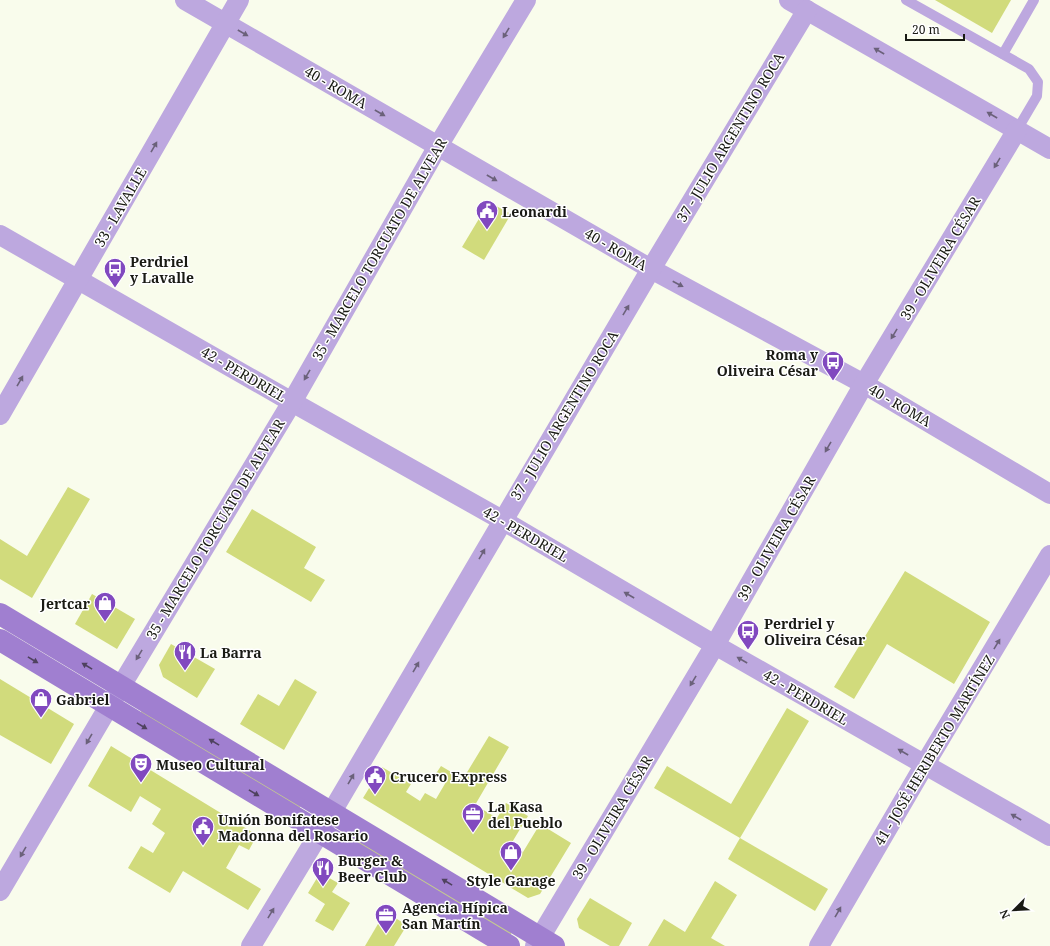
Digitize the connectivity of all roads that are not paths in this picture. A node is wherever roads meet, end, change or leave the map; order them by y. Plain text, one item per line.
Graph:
1 (185, 0) edge
2 (239, 0) edge
3 (526, 0) edge
4 (789, 0) edge
5 (906, 0) edge
6 (1034, 0) edge
7 (807, 10) junction
8 (225, 23) junction
9 (1003, 54) junction
10 (1018, 130) junction
11 (438, 146) junction
12 (1050, 149) edge
13 (0, 235) edge
14 (650, 269) junction
15 (79, 280) junction
16 (864, 384) junction
17 (292, 402) junction
18 (0, 415) edge
19 (1050, 494) edge
20 (502, 520) junction
21 (1050, 555) edge
22 (0, 614) edge
23 (0, 640) edge
24 (715, 645) junction
25 (121, 686) junction
26 (109, 706) junction
27 (925, 764) junction
28 (331, 812) junction
29 (320, 832) junction
30 (1050, 836) edge
31 (0, 891) edge
32 (543, 943) edge
33 (251, 946) edge
34 (509, 946) edge
35 (819, 946) edge

1 - 8 street, 40 - ROMA
2 - 8 street, 33 - LAVALLE
3 -> 11 street, 35 - MARCELO TORCUATO DE ALVEAR
4 - 7 street
5 - 9 lane
6 - 9 lane
10 -> 7 street
7 - 14 street, 37 - JULIO ARGENTINO ROCA
8 -> 11 street, 40 - ROMA
15 -> 8 street, 33 - LAVALLE
9 - 10 lane
10 - 12 street
10 -> 16 street, 39 - OLIVEIRA CÉSAR
11 -> 14 street, 40 - ROMA
11 -> 17 street, 35 - MARCELO TORCUATO DE ALVEAR
13 - 15 street, 42 - PERDRIEL
14 -> 16 street, 40 - ROMA
20 -> 14 street, 37 - JULIO ARGENTINO ROCA
15 - 17 street, 42 - PERDRIEL
18 -> 15 street, 33 - LAVALLE
16 - 19 street, 40 - ROMA
16 -> 24 street, 39 - OLIVEIRA CÉSAR
17 - 20 street, 42 - PERDRIEL
17 -> 25 street, 35 - MARCELO TORCUATO DE ALVEAR
24 -> 20 street, 42 - PERDRIEL
28 -> 20 street, 37 - JULIO ARGENTINO ROCA
27 -> 21 street, 41 - JOSÉ HERIBERTO MARTÍNEZ
25 -> 22 main road
23 -> 26 main road
27 -> 24 street, 42 - PERDRIEL
24 -> 32 street, 39 - OLIVEIRA CÉSAR
25 - 26 street, 35 - MARCELO TORCUATO DE ALVEAR
28 -> 25 main road
26 -> 29 main road
26 -> 31 street, 35 - MARCELO TORCUATO DE ALVEAR
30 -> 27 street, 42 - PERDRIEL
35 -> 27 street, 41 - JOSÉ HERIBERTO MARTÍNEZ
28 - 29 street, 37 - JULIO ARGENTINO ROCA
32 -> 28 main road
33 -> 29 street, 37 - JULIO ARGENTINO ROCA
29 - 34 main road

